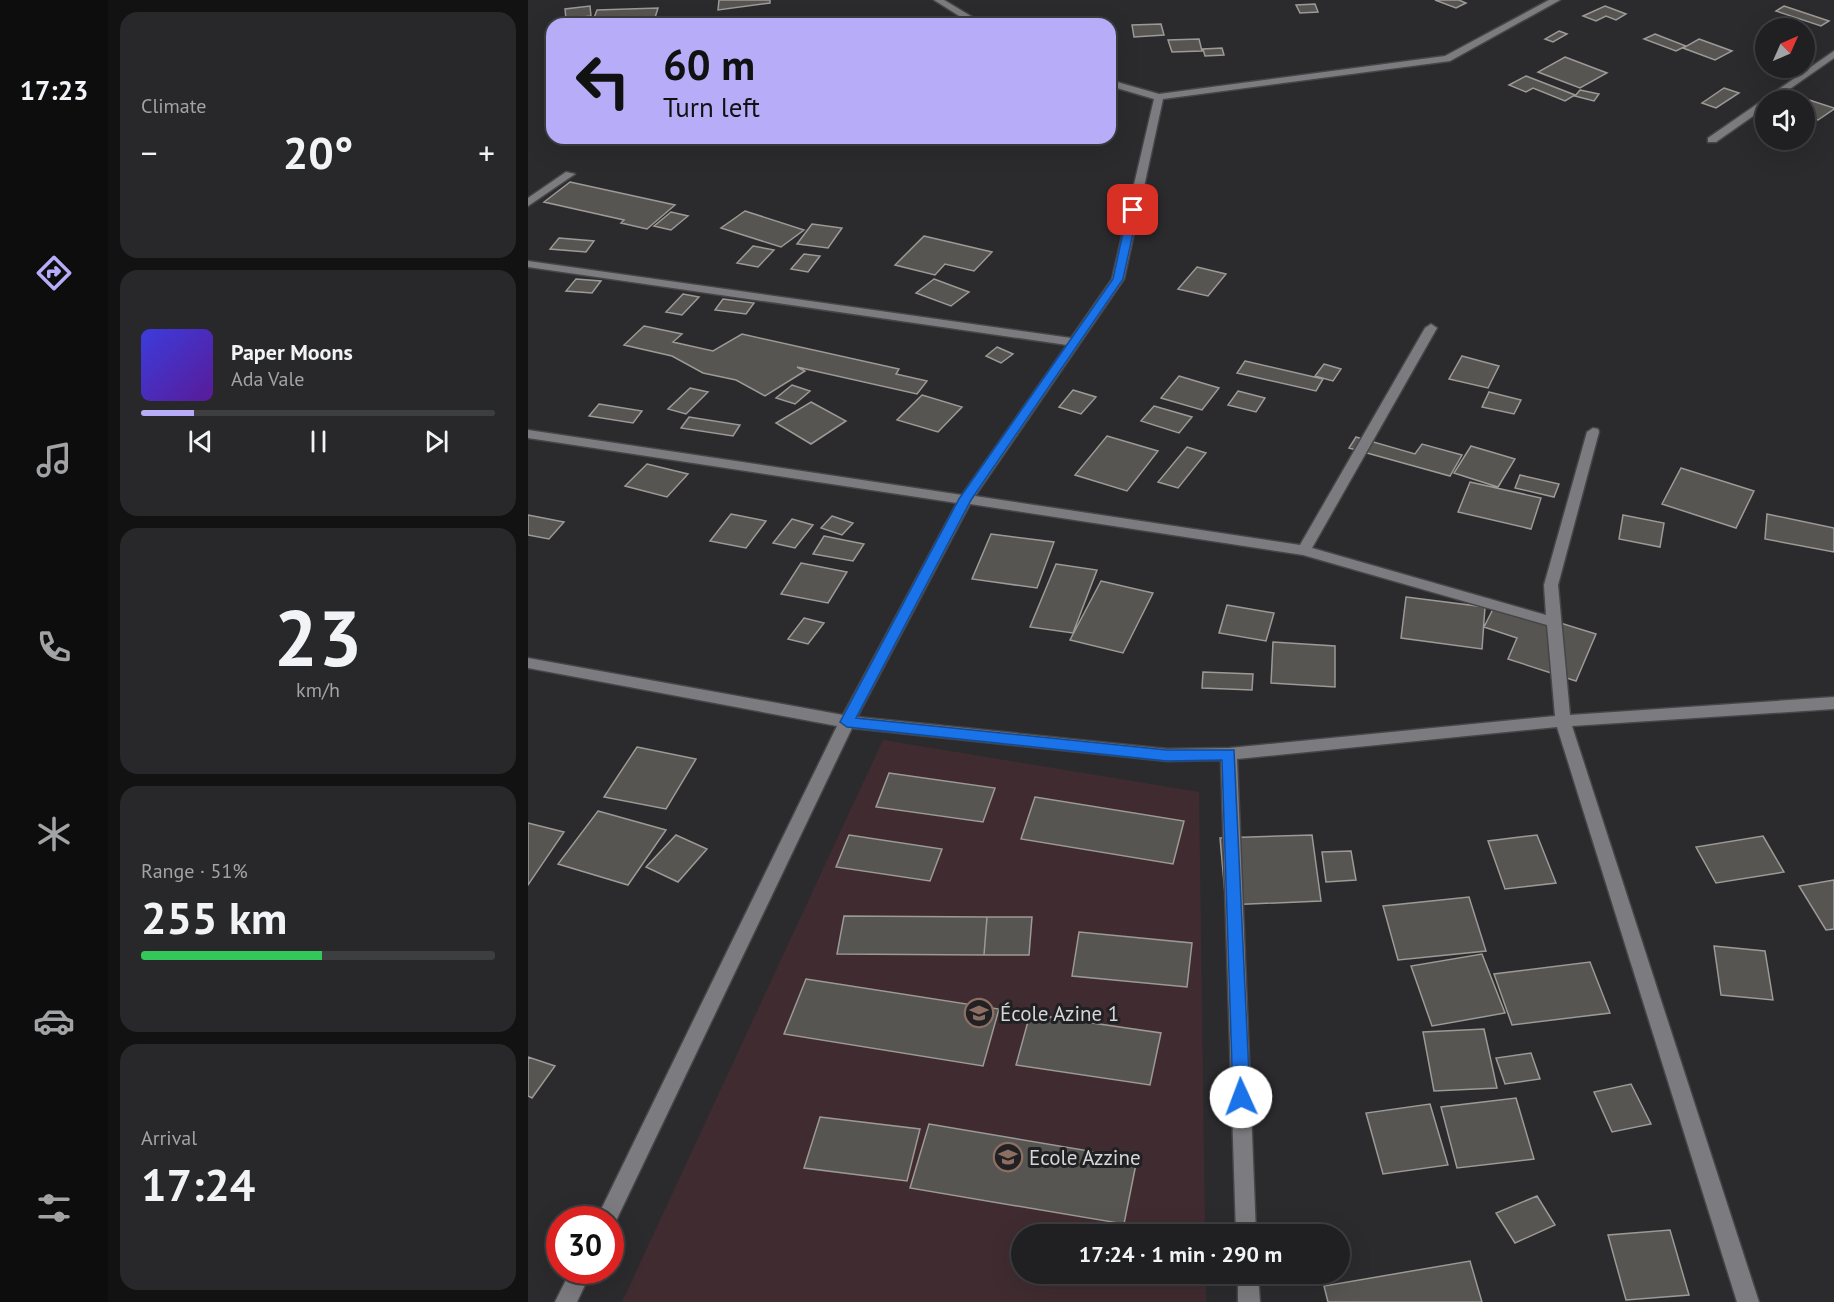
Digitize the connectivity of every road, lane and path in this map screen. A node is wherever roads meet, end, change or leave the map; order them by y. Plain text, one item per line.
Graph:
1 (938, 0) edge
2 (1556, 0) edge
3 (969, 18) edge
4 (1834, 54) edge
5 (1116, 85) edge
6 (1783, 90) edge
7 (1159, 97) junction
8 (1755, 110) edge
9 (1712, 140) dead end
10 (570, 174) dead end
11 (528, 203) edge
12 (528, 264) edge
13 (1431, 328) dead end
14 (1074, 342) junction
15 (1593, 432) dead end
16 (528, 434) edge
17 (966, 499) junction
18 (1304, 550) junction
19 (1554, 622) junction
20 (528, 663) edge
21 (1834, 703) edge
22 (1563, 721) junction
23 (847, 722) junction
24 (1229, 754) junction
25 (613, 1206) edge
26 (1246, 1224) edge
27 (575, 1284) edge
28 (1248, 1284) edge
29 (566, 1302) edge
30 (1249, 1302) edge
31 (1748, 1302) edge

1 - 3 street
2 - 7 street
4 - 6 street
5 - 7 street
7 - 14 street
8 - 9 street
10 - 11 street
12 - 14 street
13 - 18 street
14 - 17 street
15 - 19 street
16 - 17 street
17 - 18 street
17 - 23 street
18 - 19 street
19 - 22 street
20 - 23 street
21 - 22 street
22 - 24 street
22 - 31 street
23 - 24 street
23 - 25 street
24 - 26 street
27 - 29 street
28 - 30 street

